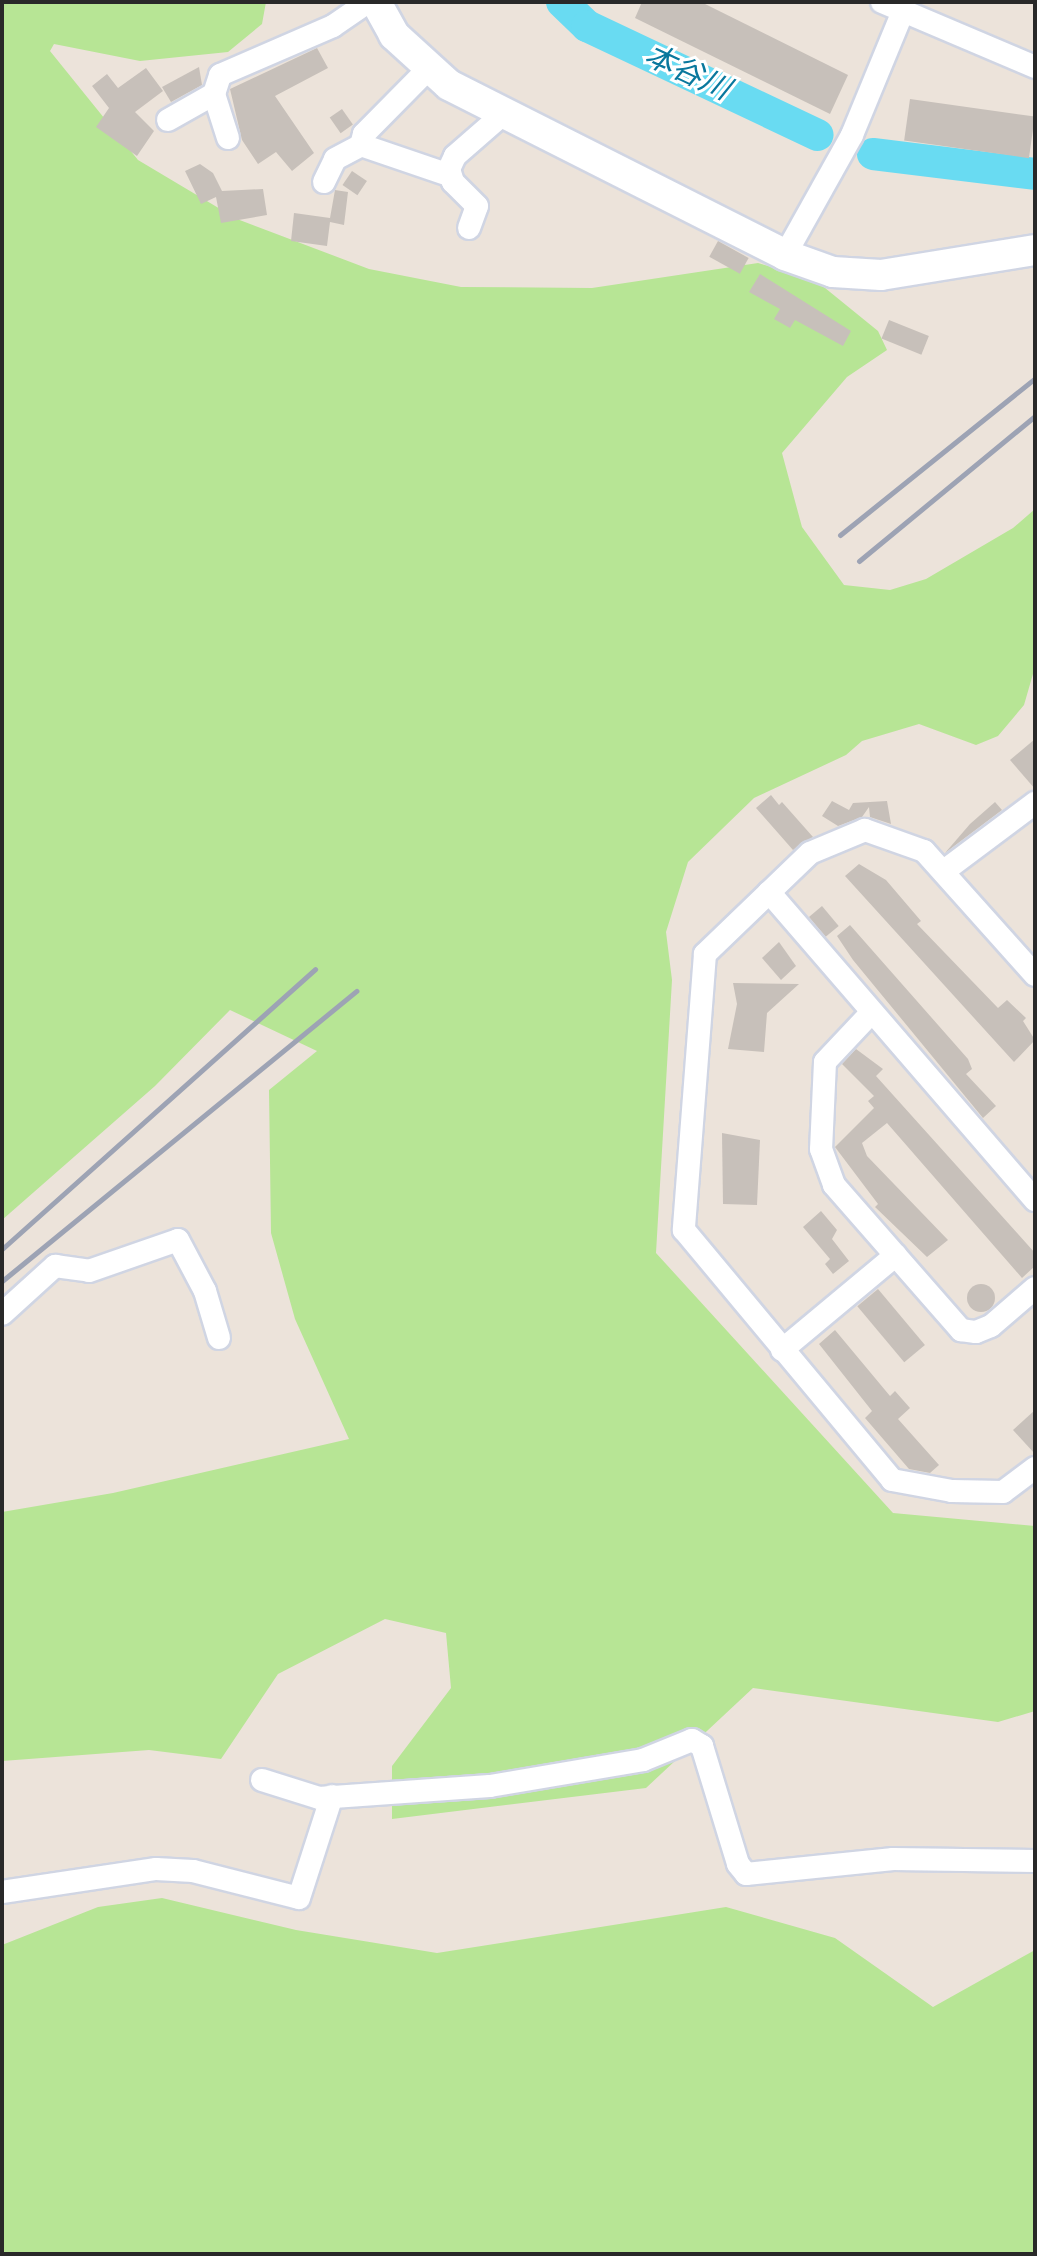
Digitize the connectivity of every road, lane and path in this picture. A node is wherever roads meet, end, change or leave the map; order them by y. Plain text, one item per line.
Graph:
1 (368, 2) edge
2 (376, 2) edge
3 (882, 2) edge
4 (903, 11) junction
5 (1035, 67) edge
6 (428, 69) junction
7 (214, 94) junction
8 (502, 115) junction
9 (168, 120) dead end
10 (228, 138) dead end
11 (361, 145) junction
12 (449, 175) junction
13 (324, 182) dead end
14 (469, 228) dead end
15 (1035, 250) edge
16 (785, 255) junction
17 (1035, 803) edge
18 (944, 871) junction
19 (769, 892) junction
20 (1035, 975) edge
21 (871, 1013) junction
22 (1035, 1200) edge
23 (896, 1255) junction
24 (1035, 1288) edge
25 (2, 1314) edge
26 (219, 1338) dead end
27 (782, 1350) junction
28 (1035, 1468) edge
29 (262, 1780) dead end
30 (332, 1796) junction
31 (1035, 1861) edge
32 (2, 1892) edge

1 - 7 street
2 - 6 street
3 - 4 street
4 - 5 street
4 - 16 street
6 - 8 street
6 - 11 street
7 - 9 street
7 - 10 street
8 - 12 street
8 - 16 street
11 - 12 street
11 - 13 street
12 - 14 street
15 - 16 street
17 - 18 street
18 - 19 street
18 - 20 street
19 - 21 street
19 - 27 street
21 - 22 street
21 - 23 street
23 - 24 street
23 - 27 street
25 - 26 street
27 - 28 street
29 - 30 street
30 - 31 street
30 - 32 street

